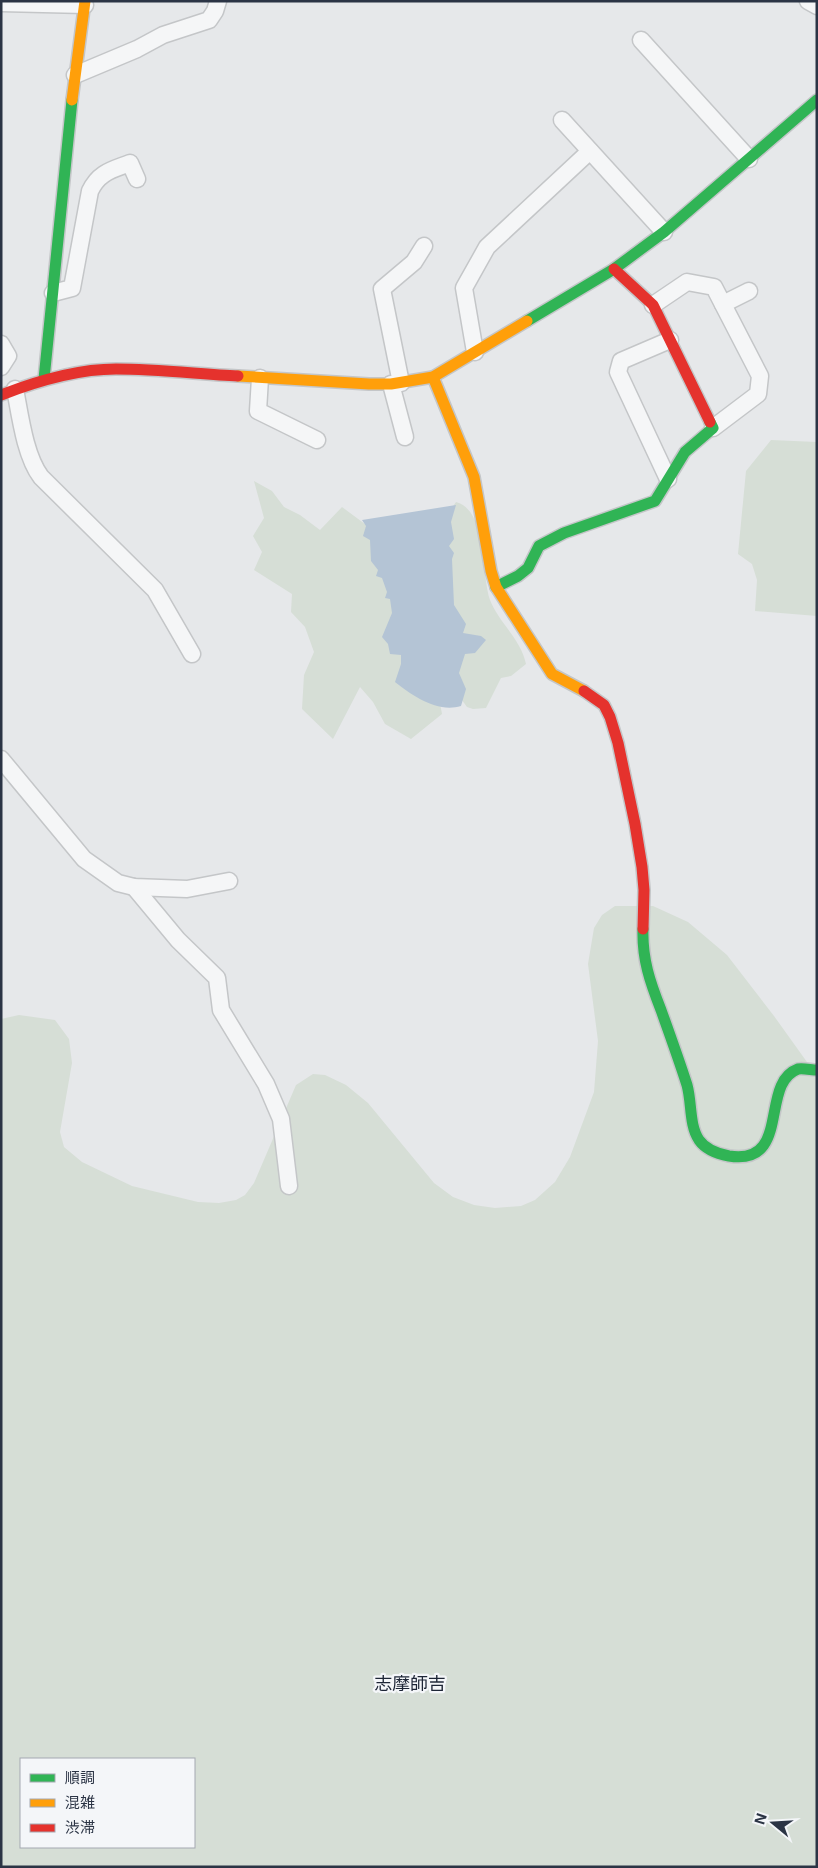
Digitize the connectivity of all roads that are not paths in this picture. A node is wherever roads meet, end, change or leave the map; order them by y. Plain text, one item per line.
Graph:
1 (218, 1) edge
2 (808, 1) edge
3 (1, 3) edge
4 (85, 3) edge
5 (817, 6) edge
6 (641, 40) dead end
7 (75, 75) junction
8 (817, 100) edge
9 (562, 120) dead end
10 (590, 151) junction
11 (749, 160) junction
12 (137, 179) dead end
13 (664, 232) junction
14 (424, 246) dead end
15 (614, 269) junction
16 (749, 292) dead end
17 (53, 293) junction
18 (723, 304) junction
19 (653, 305) junction
20 (670, 340) junction
21 (1, 344) edge
22 (475, 352) junction
23 (1, 367) edge
24 (433, 377) junction
25 (260, 378) junction
26 (44, 379) junction
27 (396, 383) junction
28 (8, 392) edge
29 (713, 428) junction
30 (405, 437) dead end
31 (317, 440) dead end
32 (668, 479) junction
33 (496, 587) junction
34 (192, 654) dead end
35 (1, 759) edge
36 (229, 881) dead end
37 (134, 887) junction
38 (817, 1070) edge
39 (289, 1186) dead end

1 - 7 street
2 - 5 street
3 - 4 street
4 - 7 street
6 - 11 street
7 - 17 street
8 - 11 street
9 - 10 street
10 - 13 street
10 - 22 street
11 - 13 street
12 - 17 street
13 - 15 street
14 - 27 street
15 - 19 street
15 - 22 street
16 - 18 street
17 - 26 street
18 - 19 street
18 - 29 street
19 - 20 street
20 - 29 street
20 - 32 street
21 - 23 street
22 - 24 street
24 - 27 street
24 - 33 street
25 - 26 street
25 - 27 street
25 - 31 street
26 - 28 street
27 - 30 street
28 - 34 street
29 - 32 street
32 - 33 street
33 - 38 street
35 - 37 street
36 - 37 street
37 - 39 street

